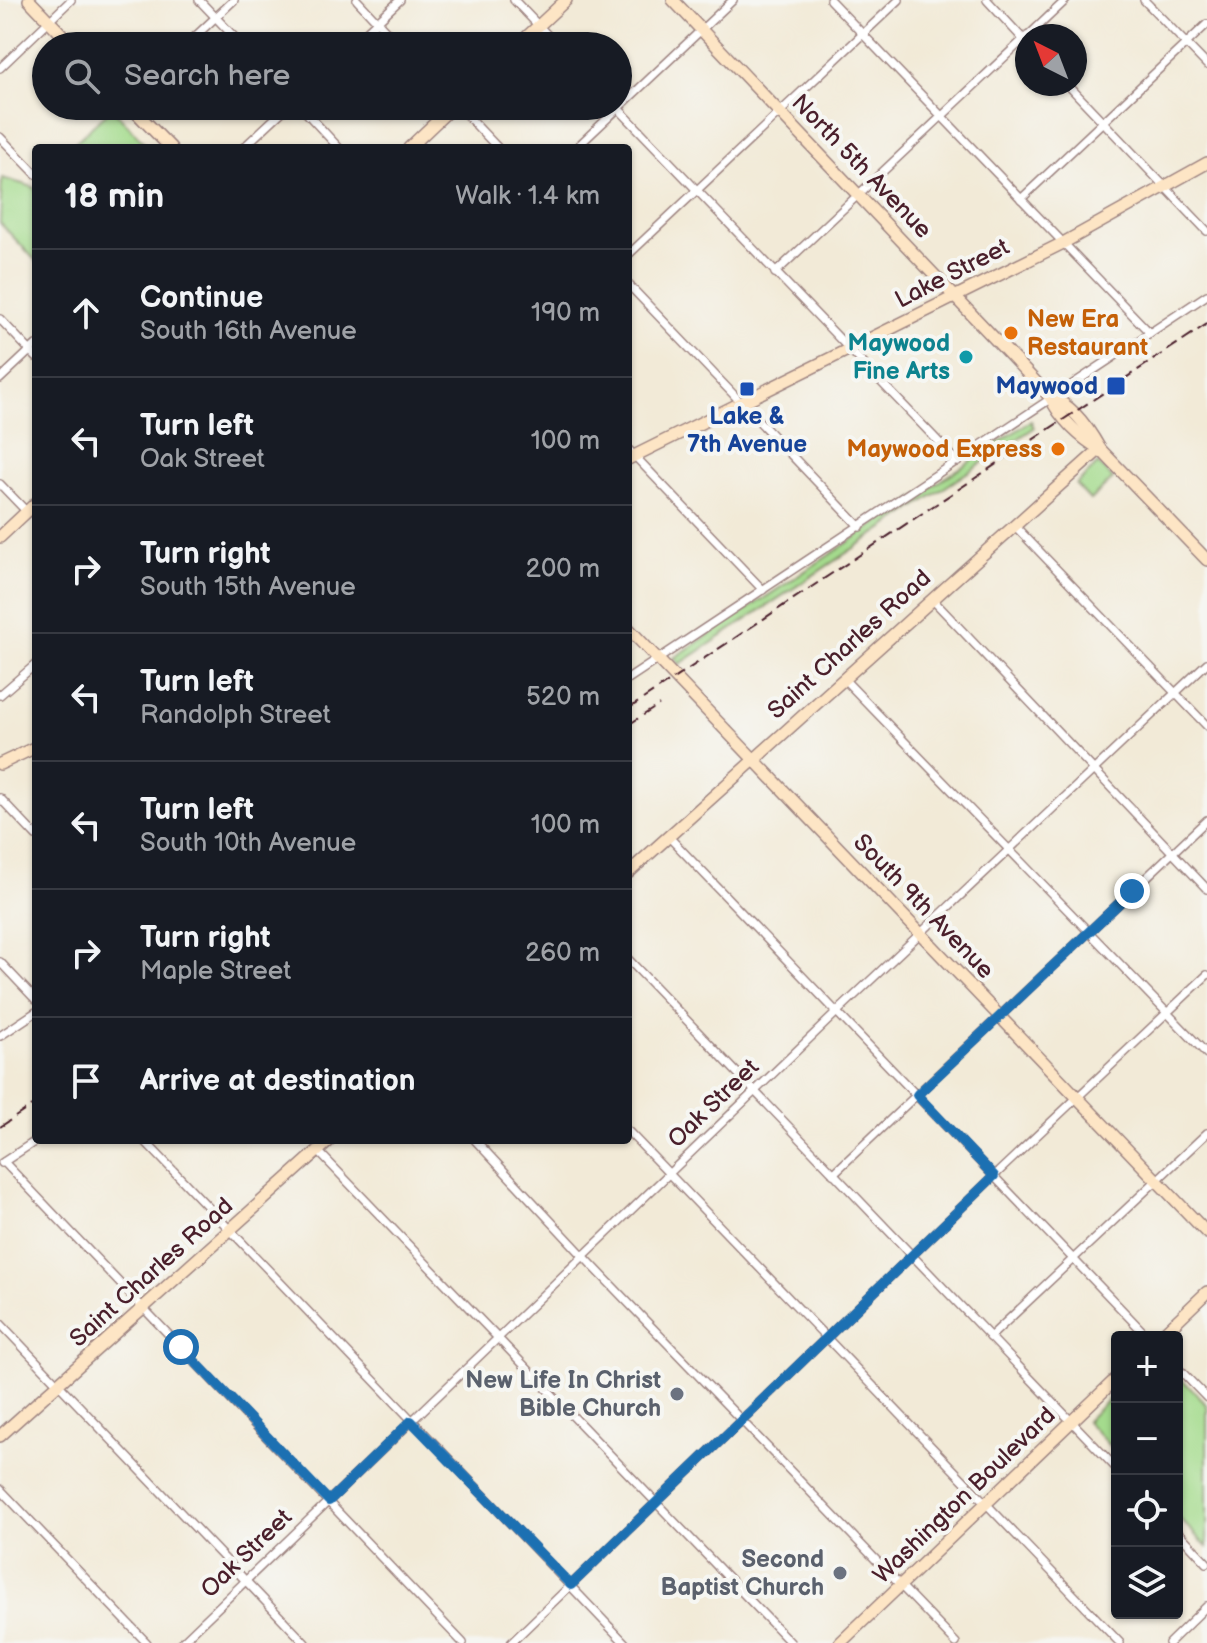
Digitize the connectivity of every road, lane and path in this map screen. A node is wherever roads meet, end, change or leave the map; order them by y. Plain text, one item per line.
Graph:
1 (29, 0) edge
2 (71, 0) edge
3 (199, 0) edge
4 (234, 0) edge
5 (357, 0) edge
6 (400, 0) edge
7 (514, 0) edge
8 (566, 0) edge
9 (673, 0) edge
10 (733, 0) edge
11 (830, 0) edge
12 (899, 0) edge
13 (987, 0) edge
14 (1066, 0) edge
15 (1144, 0) edge
16 (216, 17) junction
17 (50, 21) junction
18 (377, 22) junction
19 (1041, 24) edge
20 (1207, 24) edge
21 (538, 25) junction
22 (1015, 27) edge
23 (701, 30) junction
24 (38, 32) edge
25 (60, 32) edge
26 (200, 32) edge
27 (230, 32) edge
28 (366, 32) edge
29 (387, 32) edge
30 (531, 32) edge
31 (545, 32) edge
32 (863, 34) junction
33 (32, 38) edge
34 (1186, 43) junction
35 (1015, 48) edge
36 (1207, 65) edge
37 (0, 68) edge
38 (632, 93) edge
39 (1078, 96) edge
40 (780, 112) junction
41 (942, 117) junction
42 (144, 120) edge
43 (273, 120) edge
44 (313, 120) edge
45 (440, 120) edge
46 (469, 120) edge
47 (604, 120) edge
48 (629, 120) edge
49 (1103, 122) junction
50 (0, 137) edge
51 (167, 144) edge
52 (247, 144) edge
53 (335, 144) edge
54 (413, 144) edge
55 (494, 144) edge
56 (580, 144) edge
57 (1207, 163) edge
58 (32, 170) edge
59 (1165, 187) junction
60 (697, 191) junction
61 (859, 195) junction
62 (1021, 199) junction
63 (1207, 231) edge
64 (1063, 243) junction
65 (632, 251) edge
66 (775, 273) junction
67 (632, 288) edge
68 (955, 295) junction
69 (1207, 295) edge
70 (0, 319) edge
71 (1150, 333) junction
72 (32, 349) edge
73 (848, 349) junction
74 (32, 353) edge
75 (0, 379) edge
76 (1051, 398) junction
77 (741, 403) junction
78 (1100, 449) junction
79 (632, 454) edge
80 (632, 457) edge
81 (958, 462) junction
82 (0, 484) edge
83 (32, 507) edge
84 (27, 512) junction
85 (1015, 526) junction
86 (860, 527) junction
87 (0, 537) edge
88 (1207, 560) edge
89 (763, 590) junction
90 (932, 599) junction
91 (632, 632) edge
92 (658, 659) junction
93 (1207, 663) edge
94 (32, 667) edge
95 (632, 676) edge
96 (843, 678) junction
97 (1176, 693) junction
98 (0, 695) edge
99 (1207, 726) edge
100 (32, 749) edge
101 (754, 759) junction
102 (0, 764) edge
103 (1095, 770) junction
104 (0, 798) edge
105 (1207, 820) edge
106 (32, 832) edge
107 (669, 837) junction
108 (1010, 848) junction
109 (1173, 853) junction
110 (632, 869) edge
111 (1207, 889) edge
112 (1089, 931) junction
113 (919, 934) junction
114 (0, 962) edge
115 (632, 963) edge
116 (1207, 975) edge
117 (32, 996) edge
118 (837, 1012) junction
119 (1167, 1013) junction
120 (32, 1015) edge
121 (999, 1016) junction
122 (0, 1036) edge
123 (1207, 1054) edge
124 (754, 1091) junction
125 (917, 1095) junction
126 (1078, 1098) junction
127 (1207, 1133) edge
128 (632, 1135) edge
129 (32, 1143) edge
130 (148, 1144) edge
131 (326, 1144) edge
132 (479, 1144) edge
133 (318, 1151) junction
134 (2, 1163) edge
135 (668, 1173) junction
136 (833, 1174) junction
137 (994, 1176) junction
138 (1157, 1180) junction
139 (230, 1230) junction
140 (1207, 1233) edge
141 (583, 1256) junction
142 (912, 1256) junction
143 (1073, 1259) junction
144 (1207, 1292) edge
145 (143, 1308) junction
146 (0, 1323) edge
147 (1142, 1331) edge
148 (1166, 1331) edge
149 (499, 1337) junction
150 (827, 1337) junction
151 (990, 1337) junction
152 (1183, 1373) edge
153 (58, 1384) junction
154 (1111, 1384) edge
155 (1207, 1398) edge
156 (741, 1420) junction
157 (411, 1421) junction
158 (1071, 1422) junction
159 (0, 1436) edge
160 (1111, 1463) edge
161 (0, 1489) edge
162 (329, 1501) junction
163 (657, 1502) junction
164 (986, 1503) junction
165 (1183, 1537) edge
166 (1207, 1563) edge
167 (246, 1581) junction
168 (571, 1585) junction
169 (901, 1585) junction
170 (1207, 1606) edge
171 (147, 1643) edge
172 (181, 1643) edge
173 (305, 1643) edge
174 (463, 1643) edge
175 (511, 1643) edge
176 (625, 1643) edge
177 (791, 1643) edge
178 (840, 1643) edge
179 (956, 1643) edge
180 (1120, 1643) edge
181 (1169, 1643) edge

1 - 17 main road
2 - 17 street
3 - 16 street
4 - 16 street
5 - 18 street
6 - 18 street
7 - 21 street
8 - 21 main road
9 - 23 main road, North 5th Avenue
10 - 23 street
11 - 32 street
12 - 32 street
13 - 22 street
14 - 19 street
15 - 34 street
16 - 26 street
16 - 27 street
17 - 24 street
17 - 25 main road
18 - 28 street
18 - 29 street
20 - 34 street
21 - 30 main road
21 - 31 street
23 - 38 street
23 - 40 main road, North 5th Avenue
32 - 40 street
32 - 41 street
33 - 37 street
34 - 36 street
34 - 49 street
35 - 41 street
39 - 49 street
40 - 60 street
40 - 61 main road, North 5th Avenue
41 - 61 street
41 - 62 street
42 - 51 main road
43 - 52 street
44 - 53 street
45 - 54 main road
46 - 55 street
47 - 56 street
48 - 60 street
49 - 59 street
49 - 62 street
50 - 58 street
57 - 59 main road, Lake Street
59 - 63 street
59 - 64 main road, Lake Street
60 - 65 street
60 - 66 street
61 - 66 street
61 - 68 main road, North 5th Avenue
62 - 64 street
64 - 68 main road, Lake Street
64 - 71 street
66 - 73 street
67 - 77 street
68 - 73 main road, Lake Street
68 - 76 main road, North 5th Avenue
69 - 71 street
70 - 72 street
71 - 76 street
73 - 77 main road, Lake Street
73 - 81 street
74 - 75 street
76 - 78 main road, North 5th Avenue
76 - 81 street
77 - 79 main road, Lake Street
77 - 86 street
78 - 85 main road, Saint Charles Road
78 - 88 main road, North 5th Avenue
80 - 89 street
81 - 86 street
82 - 84 street
83 - 84 main road
84 - 87 main road
85 - 90 main road, Saint Charles Road
85 - 97 street
86 - 89 street
89 - 92 street
90 - 96 main road, Saint Charles Road
90 - 103 street
91 - 92 main road, South 9th Avenue
92 - 95 street
92 - 101 main road, South 9th Avenue
93 - 97 street, Oak Street
94 - 98 street
96 - 101 main road, Saint Charles Road
96 - 108 street
97 - 99 street
97 - 103 street, Oak Street
100 - 102 main road
101 - 107 main road, Saint Charles Road
101 - 113 main road, South 9th Avenue
103 - 108 street, Oak Street
103 - 109 street
104 - 106 street
105 - 109 street
107 - 110 main road, Saint Charles Road
107 - 118 street
108 - 112 street
108 - 113 street, Oak Street
109 - 111 street
109 - 112 street
112 - 119 street
112 - 121 street
113 - 118 street, Oak Street
113 - 121 main road, South 9th Avenue
114 - 117 street
115 - 124 street
116 - 119 street
118 - 124 street, Oak Street
118 - 125 street
119 - 123 street
119 - 126 street
120 - 122 street
121 - 125 street
121 - 126 main road, South 9th Avenue
124 - 135 street, Oak Street
124 - 136 street
125 - 136 street
125 - 137 street
126 - 137 street
126 - 138 main road, South 9th Avenue
127 - 138 street
128 - 135 street
129 - 134 street
130 - 139 street
131 - 133 main road, Saint Charles Road
132 - 141 street
133 - 139 main road, Saint Charles Road
133 - 149 street
134 - 145 street
135 - 141 street, Oak Street
135 - 150 street
136 - 142 street
137 - 142 street
137 - 143 street
138 - 140 main road, South 9th Avenue
138 - 143 street
139 - 145 main road, Saint Charles Road
139 - 157 street
141 - 149 street, Oak Street
141 - 156 street
142 - 150 street
142 - 151 street
143 - 147 street
143 - 151 street
144 - 148 main road
145 - 153 main road, Saint Charles Road
145 - 162 street
146 - 153 street
149 - 157 street, Oak Street
149 - 163 street
150 - 156 street
150 - 164 street
151 - 158 street
152 - 155 street
153 - 159 main road, Saint Charles Road
153 - 167 street
154 - 158 main road, Washington Boulevard
156 - 163 street
156 - 169 street
157 - 162 street, Oak Street
157 - 168 street
158 - 160 street
158 - 164 main road, Washington Boulevard
161 - 171 street
162 - 167 street, Oak Street
162 - 174 street
163 - 168 street
163 - 177 street
164 - 169 main road, Washington Boulevard
164 - 180 street
165 - 166 street
167 - 172 street, Oak Street
167 - 173 street
168 - 175 street
168 - 176 street
169 - 178 main road, Washington Boulevard
169 - 179 street
170 - 181 street

